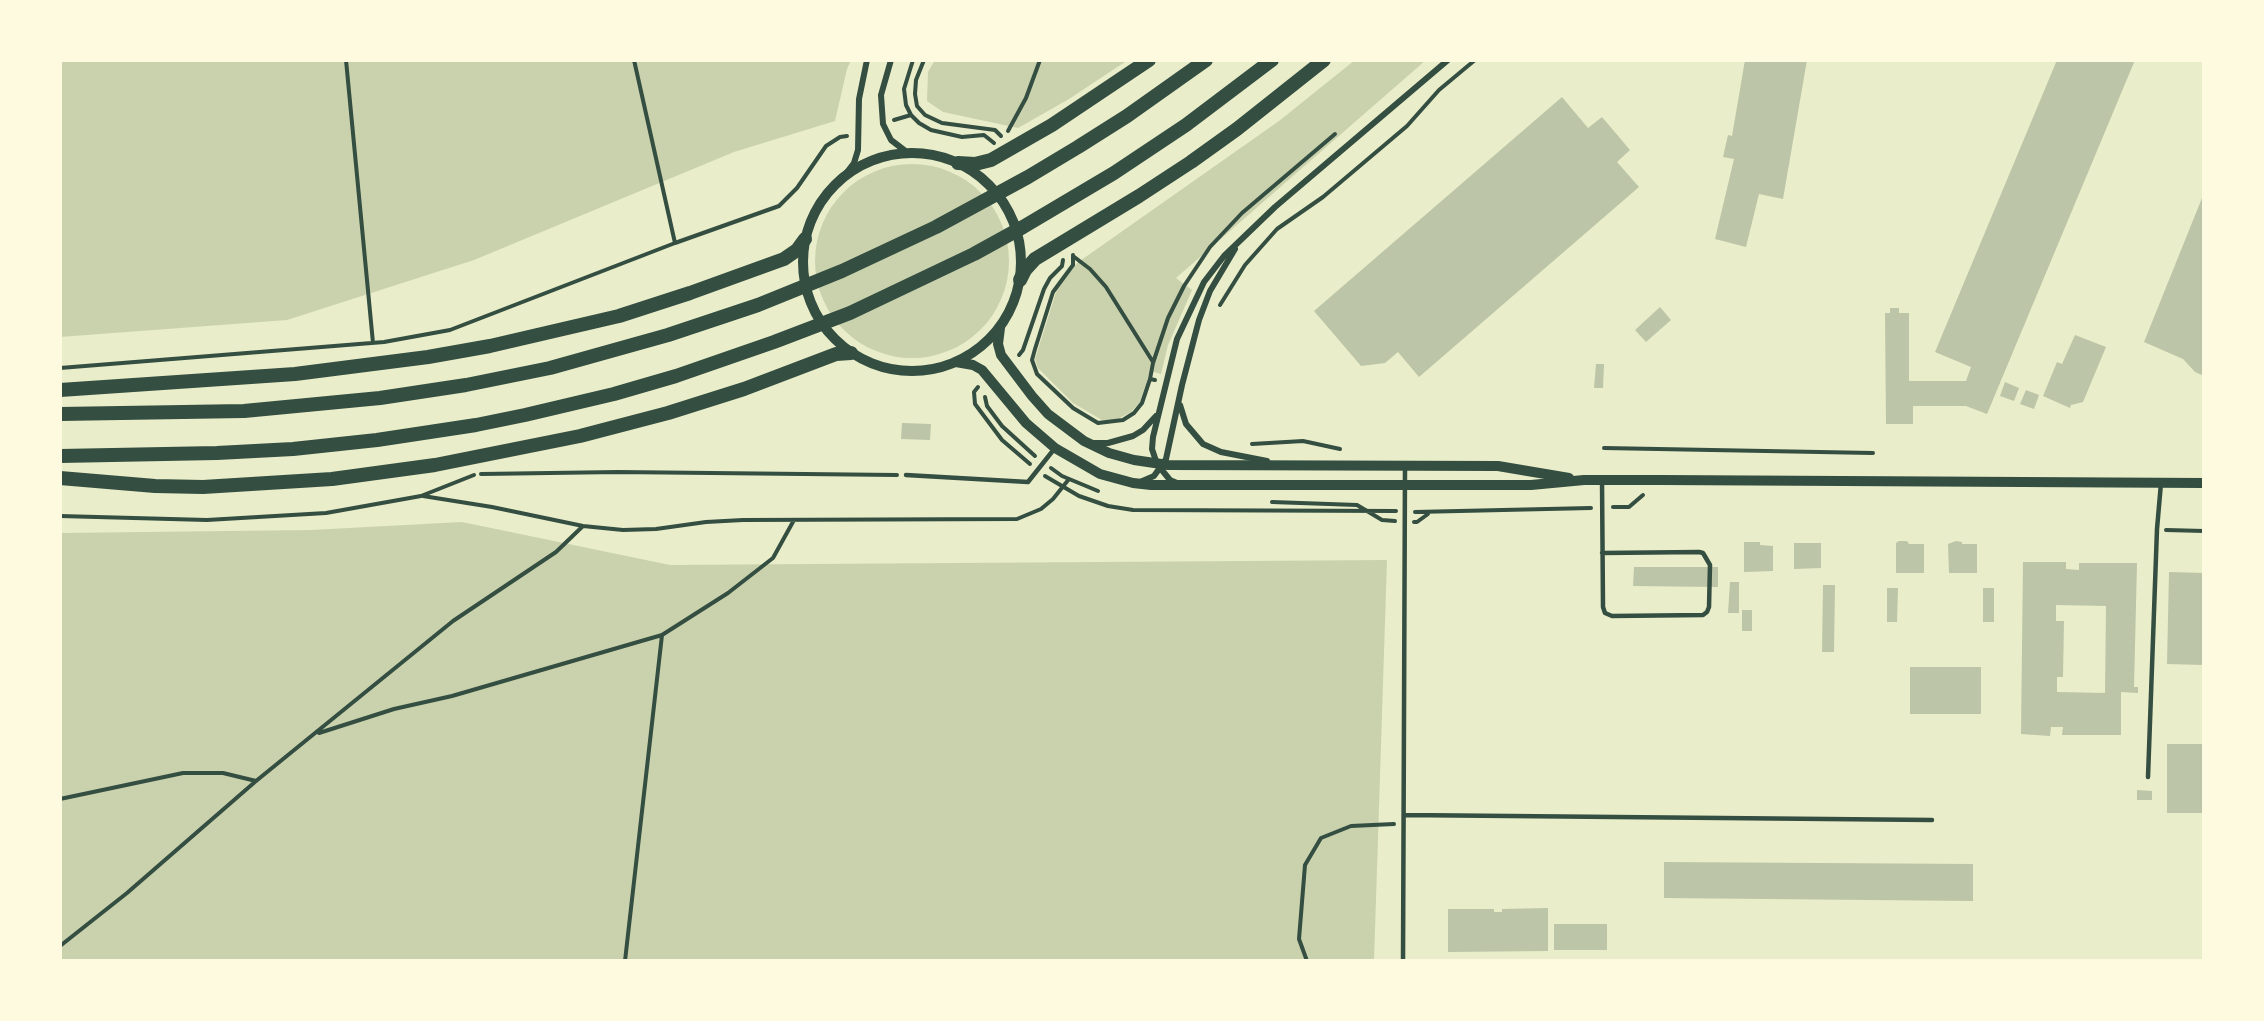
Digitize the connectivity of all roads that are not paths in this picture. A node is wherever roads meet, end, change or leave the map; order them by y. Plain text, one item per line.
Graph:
1 (867, 60) edge
2 (891, 60) edge
3 (1149, 60) edge
4 (1206, 60) edge
5 (1272, 60) edge
6 (1324, 60) edge
7 (1448, 60) edge
8 (908, 153) junction
9 (958, 163) junction
10 (844, 176) junction
11 (1242, 237) junction
12 (805, 239) junction
13 (1020, 280) junction
14 (1000, 327) junction
15 (851, 353) junction
16 (956, 362) junction
17 (60, 390) edge
18 (1179, 400) junction
19 (1159, 407) junction
20 (60, 414) edge
21 (1084, 441) junction
22 (1055, 448) junction
23 (60, 456) edge
24 (1160, 466) junction
25 (1294, 466) junction
26 (1405, 466) junction
27 (906, 475) road end
28 (60, 478) edge
29 (1584, 480) junction
30 (1602, 480) junction
31 (1133, 483) junction
32 (2161, 483) junction
33 (2204, 483) edge
34 (1182, 485) junction
35 (1405, 485) junction
36 (1602, 553) junction
37 (2148, 777) dead end
38 (1404, 815) junction
39 (1932, 820) dead end
40 (1402, 961) edge

1 - 10 street
2 - 8 street
3 - 9 main road
4 - 20 main road
5 - 23 main road
6 - 13 main road
7 - 11 street
8 - 9 street
8 - 10 street
9 - 13 street
10 - 12 street
11 - 18 street
11 - 19 street
12 - 15 street
12 - 17 main road
13 - 14 street
14 - 16 street
14 - 21 street
15 - 16 street
15 - 28 main road
16 - 22 street
18 - 24 street
18 - 25 street
19 - 21 street
19 - 24 street
21 - 24 street
22 - 27 lane
22 - 31 street
24 - 25 street
24 - 31 street
24 - 34 street
25 - 26 street
26 - 29 street
26 - 35 lane
29 - 30 street
29 - 35 street
30 - 32 street
30 - 36 lane
31 - 34 street
32 - 33 street
32 - 37 lane
34 - 35 street
35 - 38 lane
36 - 36 lane
38 - 39 lane
38 - 40 lane

